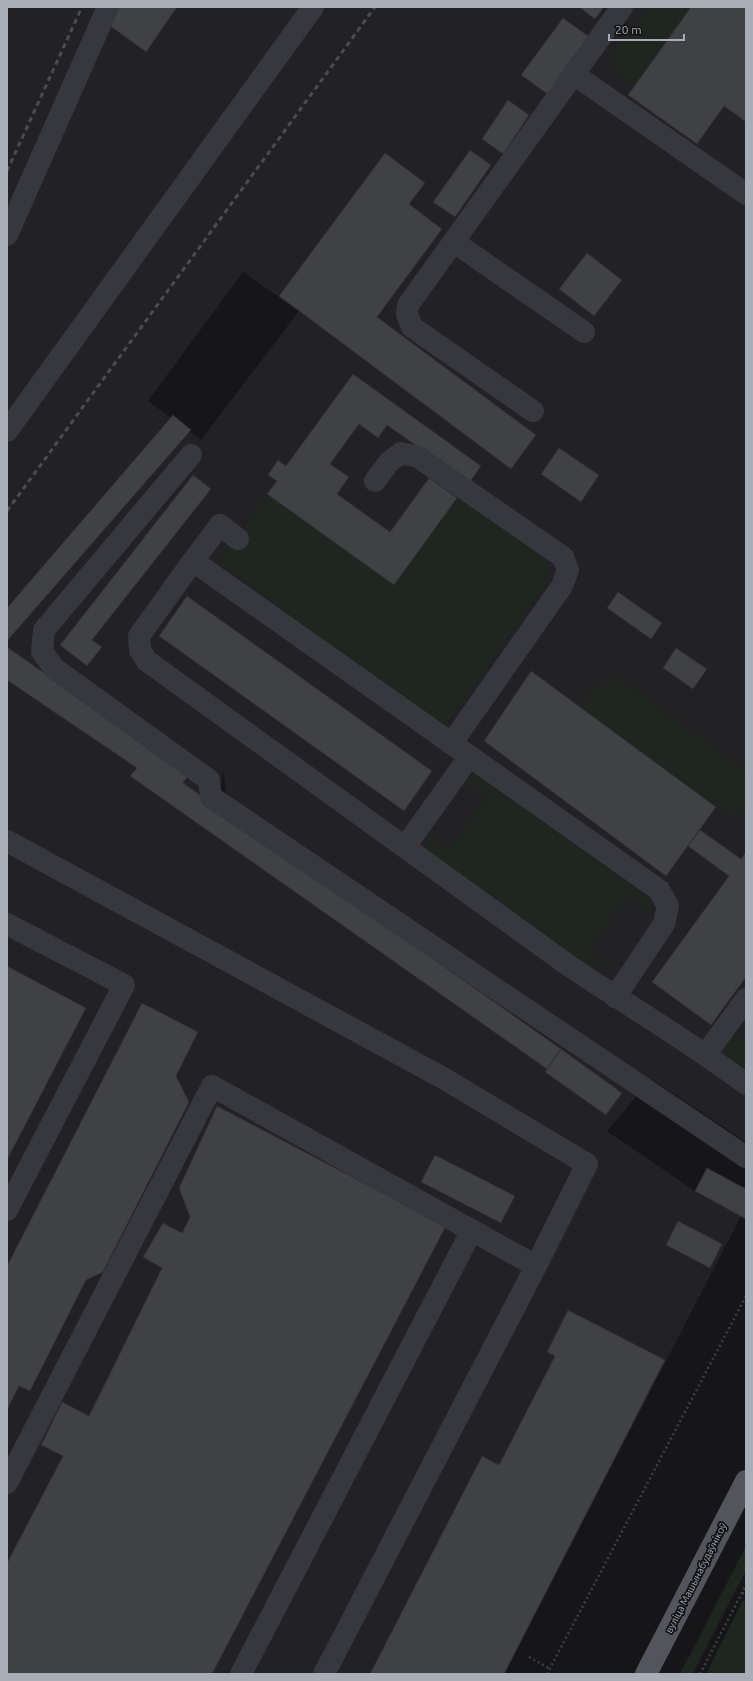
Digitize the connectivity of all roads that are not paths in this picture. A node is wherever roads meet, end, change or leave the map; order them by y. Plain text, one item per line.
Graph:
1 (108, 7) edge
2 (313, 7) edge
3 (622, 7) edge
4 (575, 75) junction
5 (746, 194) edge
6 (7, 236) edge
7 (454, 242) junction
8 (584, 332) dead end
9 (533, 411) dead end
10 (7, 431) edge
11 (191, 455) dead end
12 (375, 481) dead end
13 (238, 538) dead end
14 (193, 561) junction
15 (452, 744) junction
16 (469, 757) junction
17 (7, 841) edge
18 (405, 847) junction
19 (7, 924) edge
20 (615, 997) junction
21 (746, 999) edge
22 (706, 1054) junction
23 (746, 1084) edge
24 (746, 1157) edge
25 (7, 1210) edge
26 (472, 1230) junction
27 (536, 1266) junction
28 (746, 1481) edge
29 (7, 1483) edge
30 (241, 1674) edge
31 (324, 1674) edge
32 (646, 1674) edge

1 - 6 lane
2 - 10 lane
3 - 4 lane
4 - 5 lane
4 - 7 lane
7 - 8 lane
7 - 9 lane
11 - 24 lane
12 - 15 lane
13 - 14 lane
14 - 15 lane
14 - 18 lane
15 - 16 lane
16 - 18 lane
16 - 20 lane
17 - 27 lane
18 - 20 lane
19 - 25 lane
20 - 22 lane
21 - 22 lane
22 - 23 lane
26 - 27 lane
26 - 29 lane
26 - 30 lane
27 - 31 lane
28 - 32 main road, вуліца Машынабудаўнікоў

